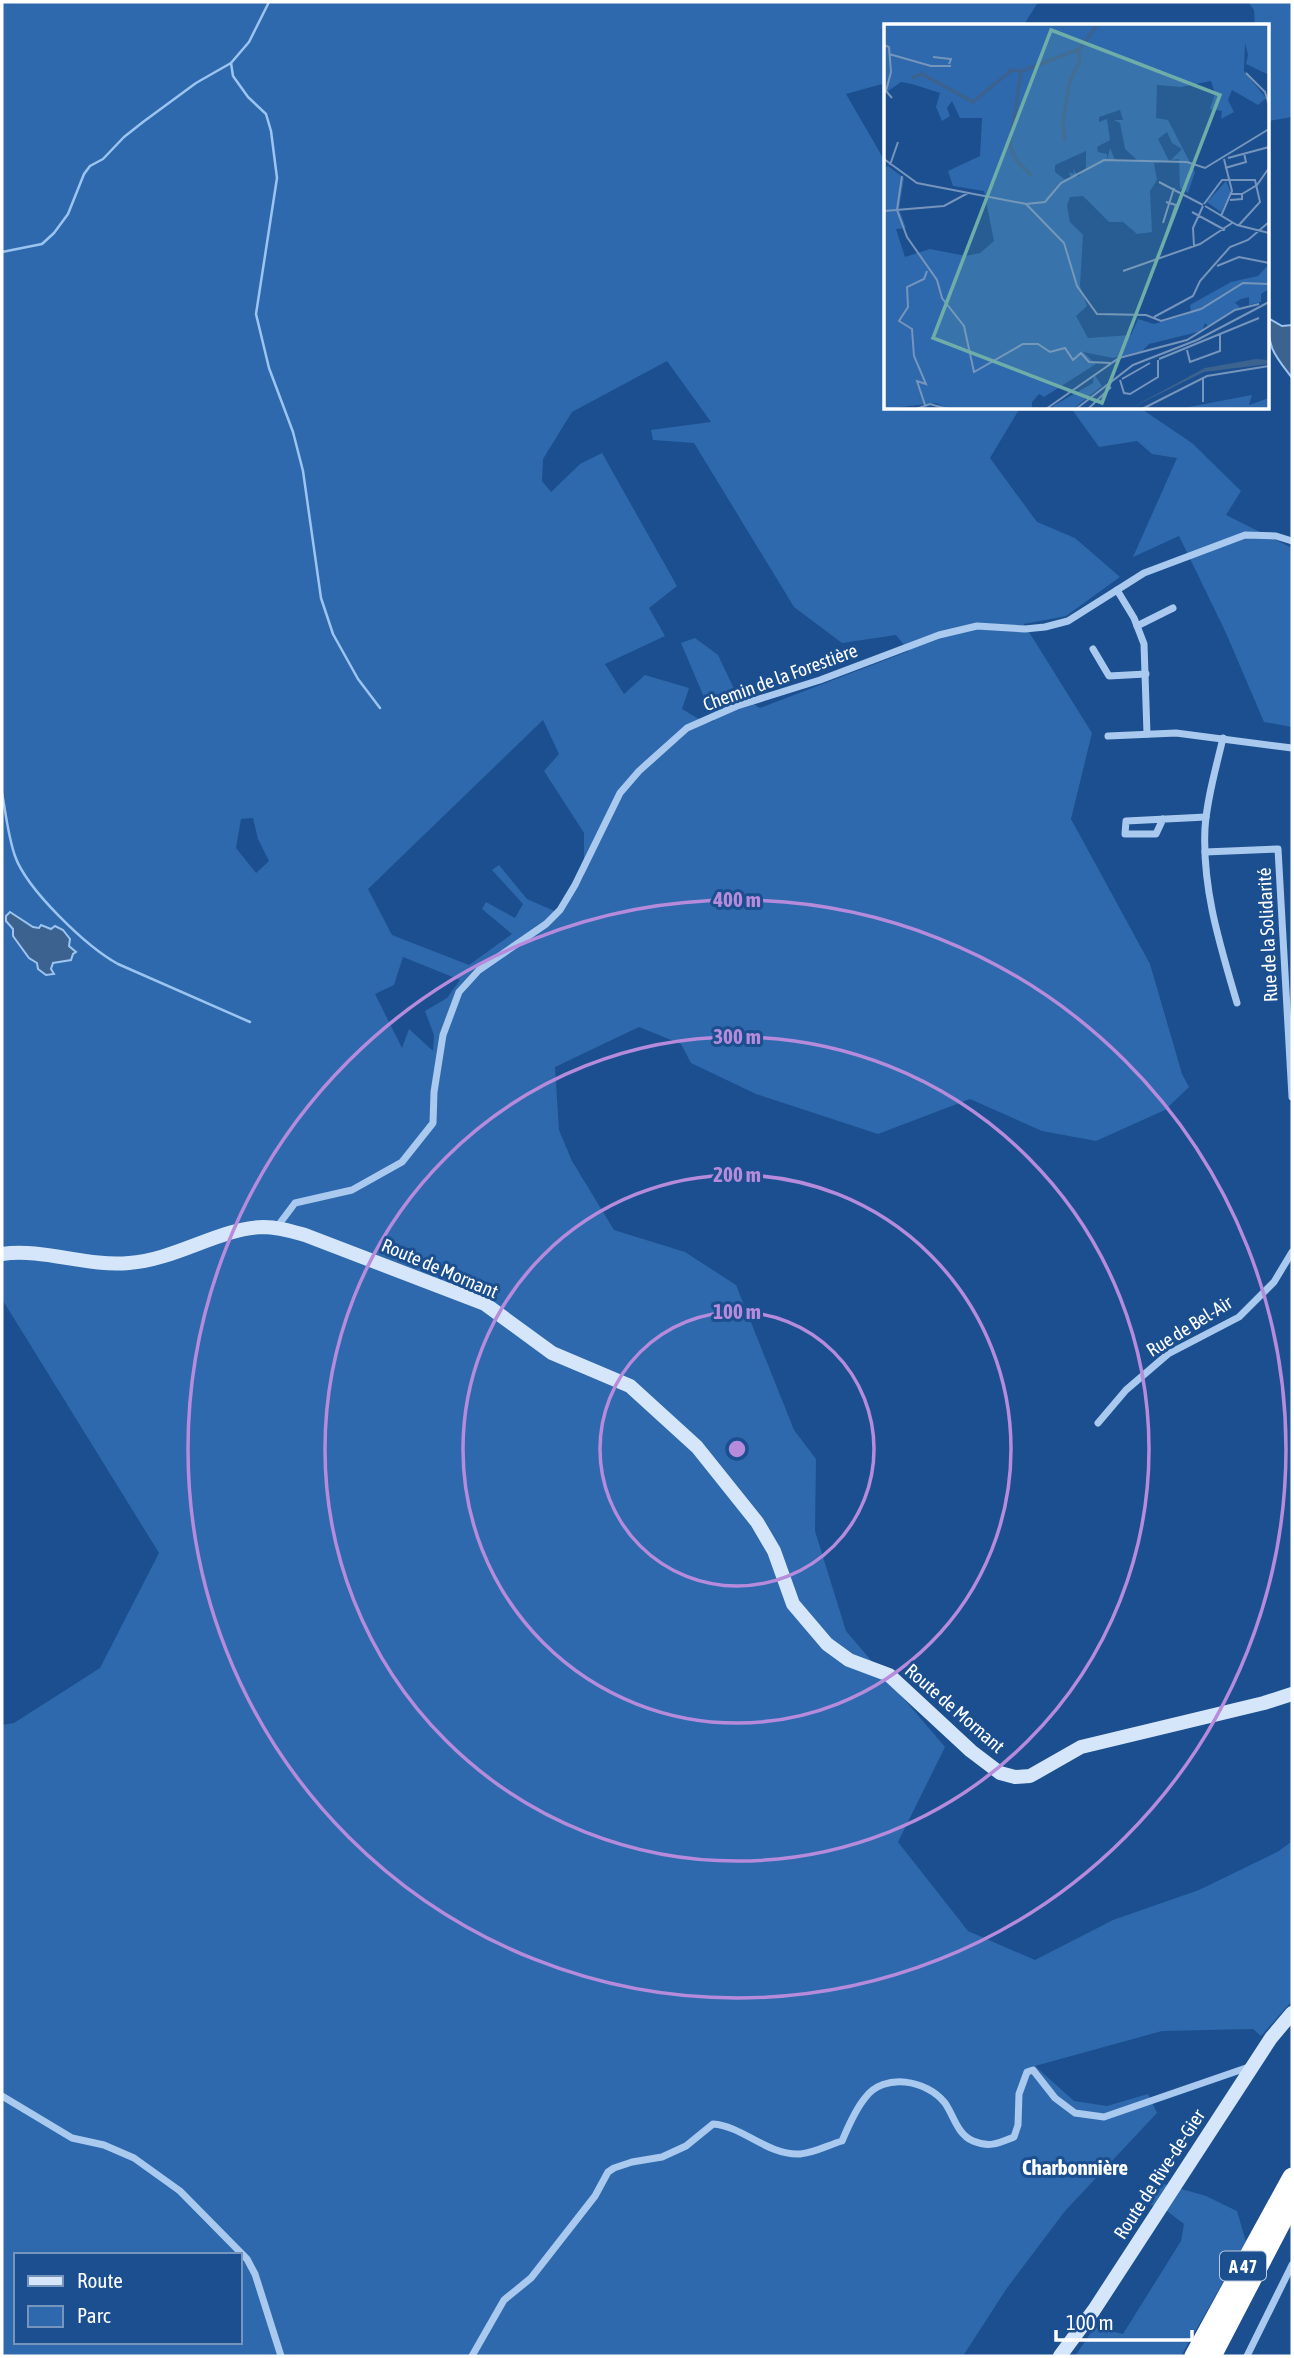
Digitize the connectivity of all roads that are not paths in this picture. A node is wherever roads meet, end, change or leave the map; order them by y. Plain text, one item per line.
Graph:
1 (1292, 541) edge
2 (1117, 590) junction
3 (1172, 608) dead end
4 (1137, 626) junction
5 (1093, 649) dead end
6 (1146, 674) junction
7 (1147, 734) junction
8 (1108, 736) dead end
9 (1223, 738) junction
10 (1292, 748) edge
11 (1206, 817) junction
12 (1163, 818) junction
13 (1205, 852) junction
14 (1237, 1003) dead end
15 (1292, 1091) edge
16 (1292, 1097) edge
17 (277, 1227) junction
18 (1292, 1252) edge
19 (2, 1254) edge
20 (1098, 1423) dead end
21 (1292, 1694) edge
22 (1292, 2013) edge
23 (1253, 2065) junction
24 (2, 2096) edge
25 (1292, 2177) edge
26 (1292, 2203) edge
27 (241, 2253) edge
28 (242, 2254) edge
29 (1292, 2265) edge
30 (281, 2356) edge
31 (472, 2356) edge
32 (1060, 2356) edge
33 (1194, 2356) edge
34 (1212, 2356) edge
35 (1247, 2356) edge

1 - 2 street, Chemin de la Forestière
2 - 4 street
2 - 17 street, Chemin de la Forestière
3 - 4 street
4 - 6 street
5 - 6 street
6 - 7 street
7 - 8 street
7 - 9 street
9 - 10 street
9 - 11 street
11 - 12 street
11 - 13 street
12 - 12 street
13 - 14 street
13 - 15 street, Rue de la Solidarité
15 - 16 street
17 - 19 main road, Route de Mornant
17 - 21 main road, Route de Mornant
18 - 20 street, Rue de Bel-Air
22 - 23 main road, Route de Rive-de-Gier
23 - 31 street
23 - 32 main road, Route de Rive-de-Gier
24 - 27 street
25 - 33 highway, A 47
26 - 34 highway, A 47
28 - 30 street
29 - 35 street

